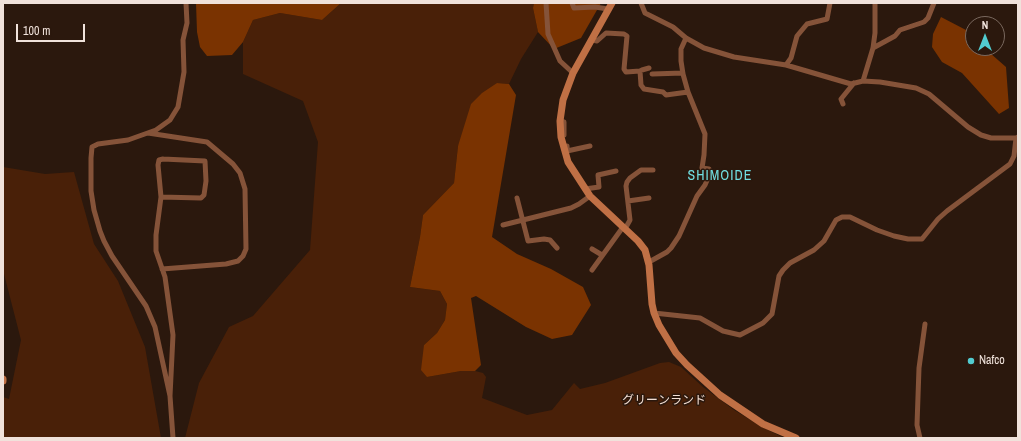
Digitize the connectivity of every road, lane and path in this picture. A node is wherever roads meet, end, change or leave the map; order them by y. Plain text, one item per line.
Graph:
1 (186, 3) edge
2 (546, 3) edge
3 (572, 3) edge
4 (641, 3) edge
5 (830, 3) edge
6 (875, 3) edge
7 (934, 3) edge
8 (610, 6) edge
9 (686, 38) junction
10 (592, 40) junction
11 (873, 48) junction
12 (786, 65) junction
13 (649, 68) dead end
14 (640, 71) junction
15 (573, 73) junction
16 (683, 73) junction
17 (652, 74) dead end
18 (863, 81) junction
19 (854, 83) junction
20 (688, 92) junction
21 (842, 104) dead end
22 (560, 121) junction
23 (147, 133) junction
24 (1017, 138) edge
25 (590, 146) dead end
26 (653, 170) dead end
27 (616, 171) dead end
28 (585, 188) junction
29 (590, 196) junction
30 (161, 197) junction
31 (517, 198) dead end
32 (649, 198) dead end
33 (628, 201) junction
34 (523, 220) junction
35 (503, 225) dead end
36 (624, 228) junction
37 (557, 248) dead end
38 (592, 249) dead end
39 (602, 255) junction
40 (649, 262) junction
41 (162, 269) junction
42 (592, 270) dead end
43 (654, 313) junction
44 (925, 324) dead end
45 (170, 396) junction
46 (173, 438) edge
47 (796, 438) edge
48 (920, 438) edge

1 - 23 street
2 - 15 street
3 - 8 street
4 - 9 street
5 - 12 street
6 - 11 street
7 - 11 street
8 - 10 street
9 - 12 street
9 - 16 street
10 - 14 street
10 - 15 street
11 - 18 street
12 - 19 street
13 - 14 street
14 - 20 street
15 - 22 street
16 - 17 street
16 - 20 street
18 - 19 street
18 - 24 street
19 - 21 street
20 - 40 street
22 - 25 street
22 - 28 street
23 - 41 street
23 - 45 street
24 - 43 street
26 - 33 street
27 - 28 street
28 - 29 street
29 - 34 street
29 - 36 street
30 - 30 street
30 - 41 street
31 - 34 street
32 - 33 street
33 - 36 street
34 - 35 street
34 - 37 street
36 - 39 street
36 - 40 street
38 - 39 street
39 - 42 street
40 - 43 street
41 - 45 street
43 - 47 street
44 - 48 street
45 - 46 street

